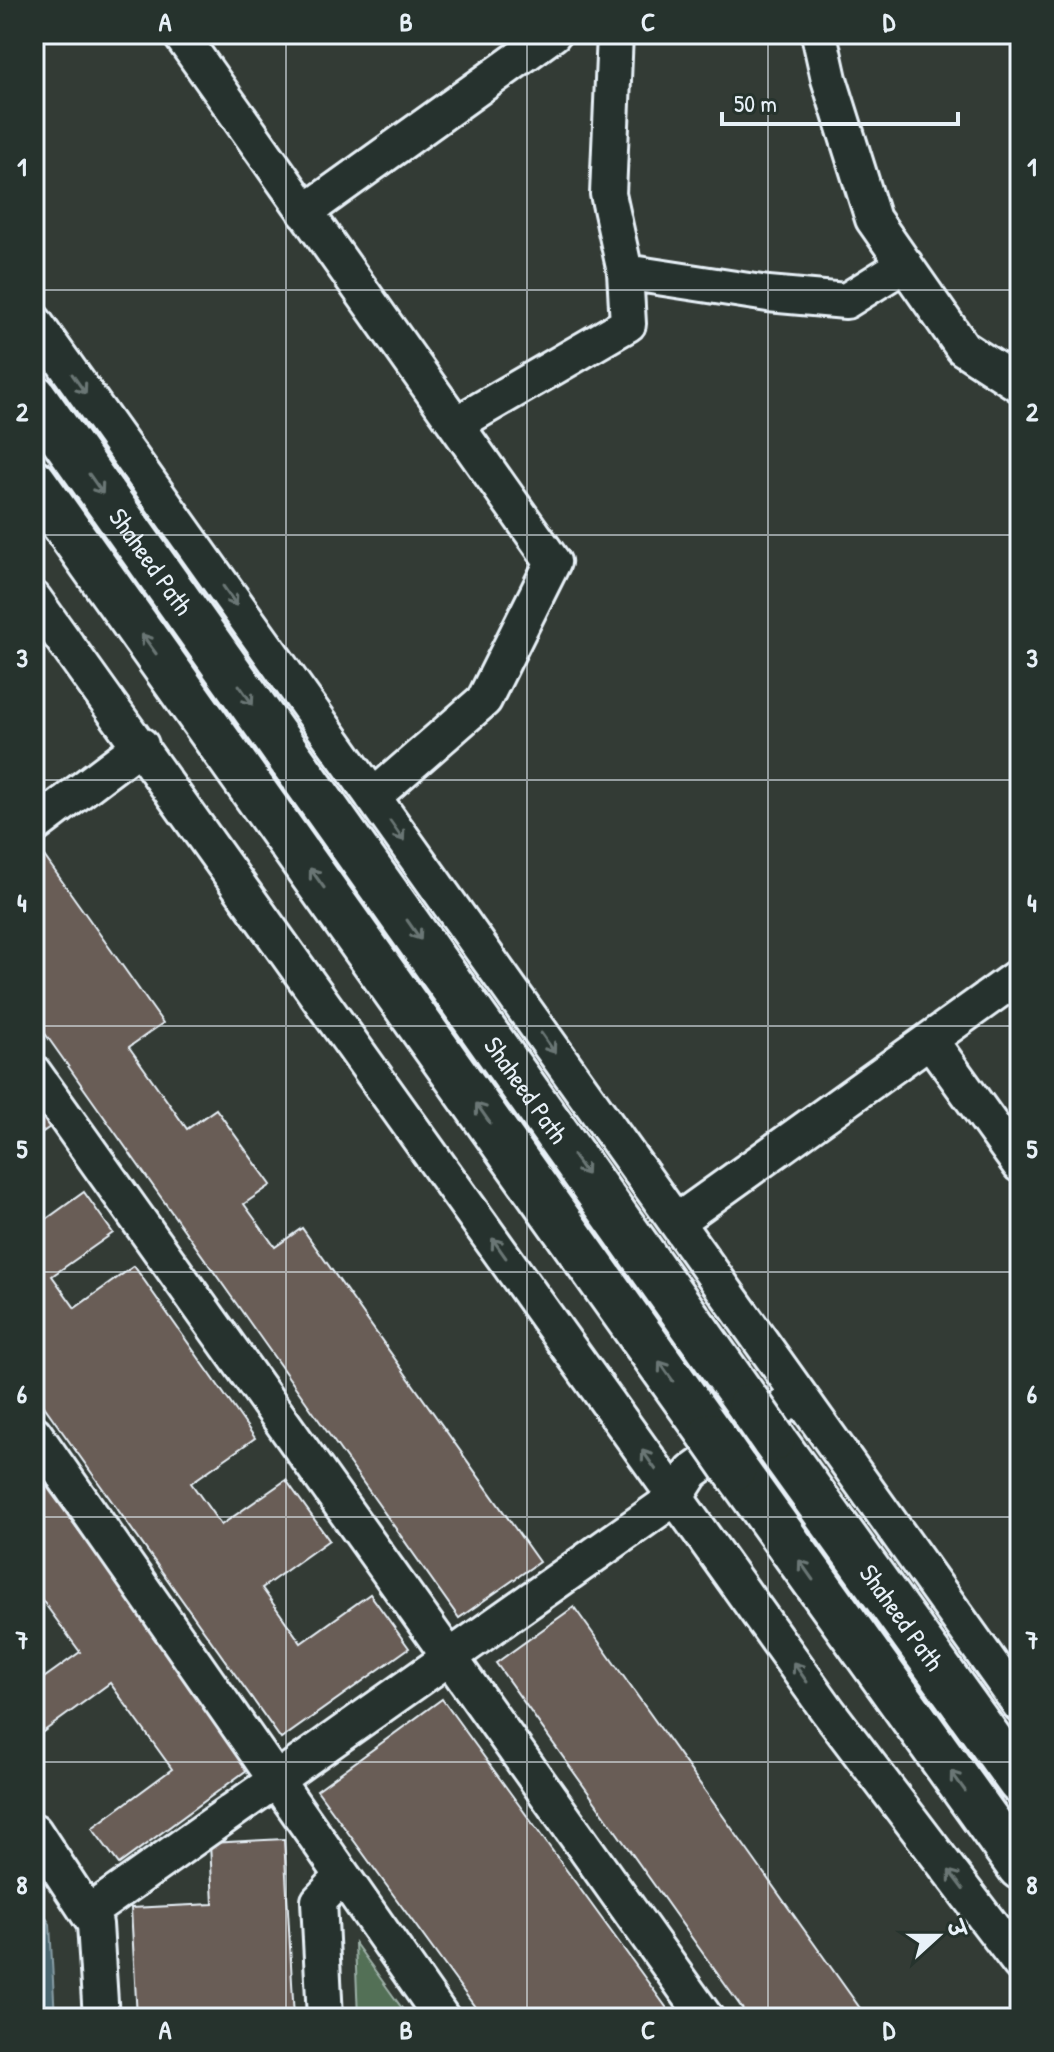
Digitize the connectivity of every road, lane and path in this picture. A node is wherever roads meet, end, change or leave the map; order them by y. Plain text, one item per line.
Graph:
1 (180, 34) edge
2 (553, 34) edge
3 (615, 34) edge
4 (819, 34) edge
5 (305, 212) junction
6 (905, 264) junction
7 (625, 272) junction
8 (34, 321) edge
9 (1020, 385) edge
10 (34, 397) edge
11 (456, 424) junction
12 (34, 482) edge
13 (34, 599) edge
14 (141, 745) junction
15 (373, 797) junction
16 (34, 826) edge
17 (1020, 975) edge
18 (930, 1040) junction
19 (34, 1073) edge
20 (1020, 1165) edge
21 (676, 1222) junction
22 (799, 1395) junction
23 (34, 1433) edge
24 (676, 1497) junction
25 (449, 1657) junction
26 (1020, 1705) edge
27 (276, 1780) junction
28 (1020, 1782) edge
29 (34, 1831) edge
30 (1020, 1867) edge
31 (343, 1876) junction
32 (88, 1913) junction
33 (1020, 1964) edge
34 (101, 2018) edge
35 (325, 2018) edge
36 (442, 2018) edge
37 (706, 2018) edge

1 - 5 street
2 - 5 street
3 - 7 street
4 - 6 street
5 - 11 street
6 - 7 street
6 - 9 street
7 - 11 street
8 -> 15 street
10 -> 28 highway, Shaheed Path
11 - 15 street
30 -> 12 highway, Shaheed Path
13 - 14 street
14 - 16 street
24 -> 14 street
15 -> 21 street
17 - 18 street
18 - 20 street
18 - 21 street
19 - 25 street
21 - 22 street
22 - 24 street
22 - 26 street
23 - 27 street
24 - 25 street
33 -> 24 street
25 - 27 street
25 - 37 street
27 - 31 street
27 - 32 street
29 - 32 street
31 - 35 street
31 - 36 street
32 - 34 street

